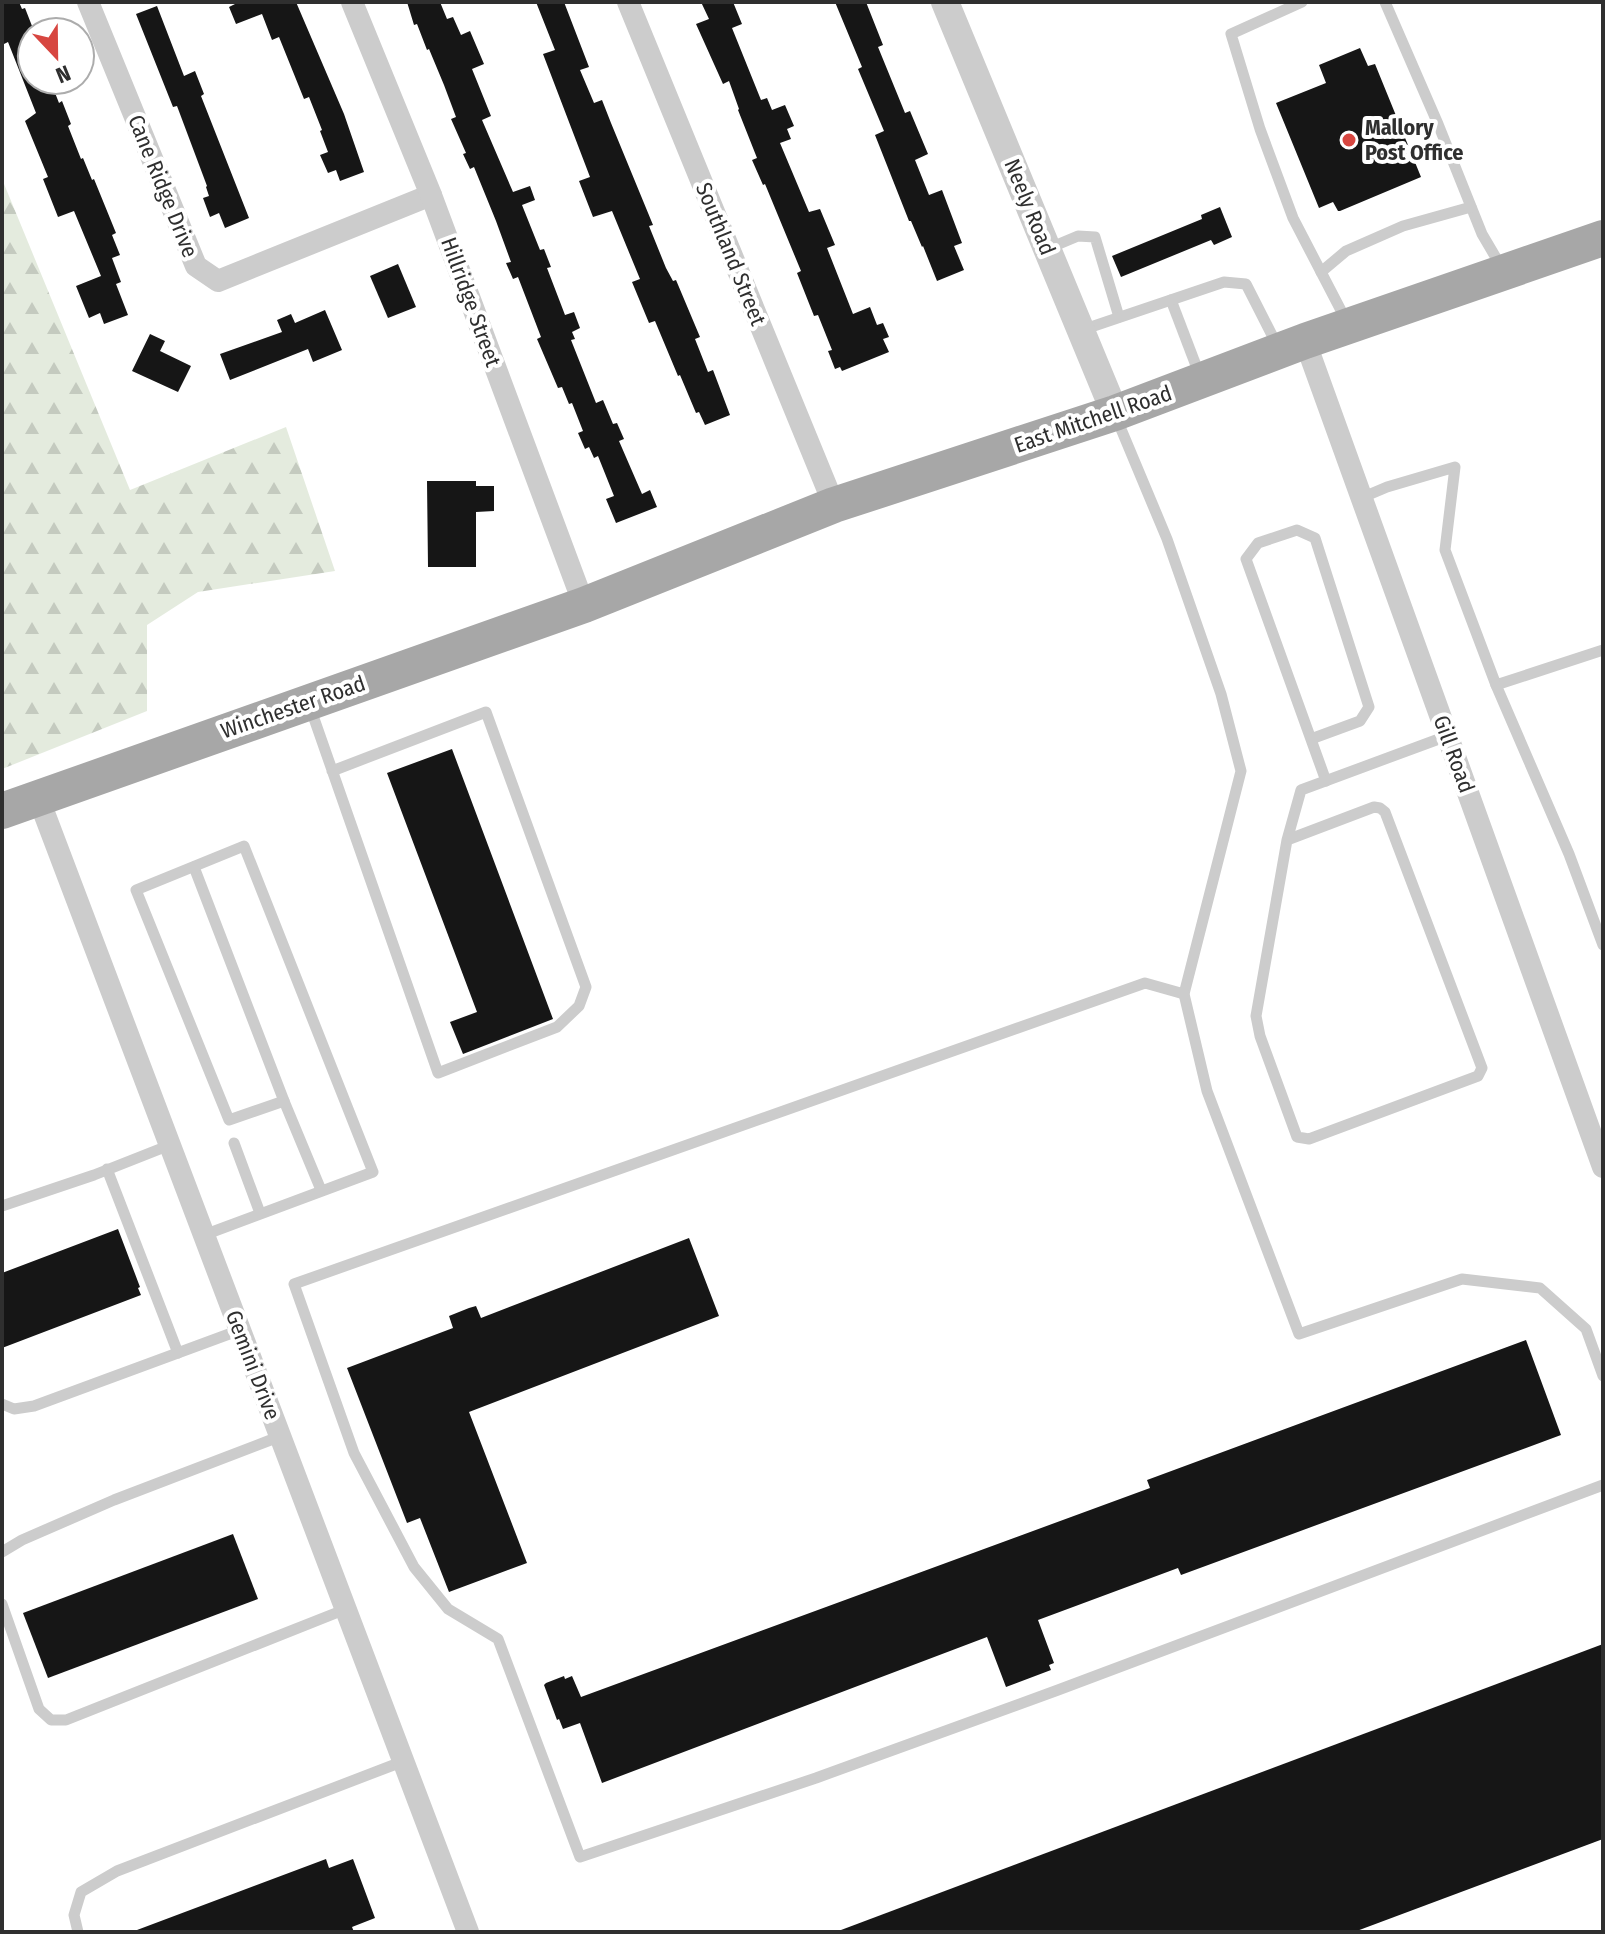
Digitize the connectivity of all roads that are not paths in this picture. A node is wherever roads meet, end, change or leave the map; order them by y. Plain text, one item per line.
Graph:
1 (88, 2) edge
2 (352, 2) edge
3 (628, 2) edge
4 (945, 2) edge
5 (1302, 2) edge
6 (1385, 2) edge
7 (431, 195) junction
8 (1471, 207) junction
9 (1603, 238) edge
10 (1047, 249) junction
11 (1321, 272) junction
12 (1504, 272) junction
13 (1171, 300) junction
14 (1119, 317) junction
15 (1350, 326) junction
16 (1080, 330) junction
17 (1292, 346) junction
18 (1202, 380) junction
19 (1115, 413) junction
20 (1361, 498) junction
21 (834, 505) junction
22 (584, 605) junction
23 (1603, 650) edge
24 (1496, 685) junction
25 (308, 702) junction
26 (1447, 736) junction
27 (1311, 739) junction
28 (332, 771) junction
29 (1326, 781) junction
30 (38, 797) junction
31 (2, 811) edge
32 (1287, 840) junction
33 (194, 867) junction
34 (1603, 945) edge
35 (1184, 994) junction
36 (284, 1101) junction
37 (234, 1143) dead end
38 (170, 1145) junction
39 (1601, 1156) edge
40 (107, 1169) junction
41 (321, 1190) junction
42 (2, 1206) edge
43 (260, 1213) junction
44 (204, 1235) junction
45 (240, 1330) junction
46 (178, 1353) junction
47 (1603, 1376) edge
48 (2, 1404) edge
49 (281, 1436) junction
50 (1603, 1485) edge
51 (2, 1552) edge
52 (2, 1604) edge
53 (346, 1609) junction
54 (404, 1761) junction
55 (78, 1932) edge
56 (468, 1932) edge

1 - 7 street, Cane Ridge Drive
2 - 7 street, Hillridge Street
3 - 21 street, Southland Street
4 - 10 street, Neely Road
5 - 11 lane
6 - 8 lane
7 - 22 street, Hillridge Street
8 - 11 lane
8 - 12 lane
9 - 12 main road, East Mitchell Road
10 - 14 lane
10 - 16 street, Neely Road
11 - 15 lane
12 - 15 main road, East Mitchell Road
13 - 14 lane
13 - 17 lane
13 - 18 lane
14 - 16 lane
15 - 17 main road, East Mitchell Road
16 - 19 street, Neely Road
17 - 18 main road, East Mitchell Road
17 - 20 street, Gill Road
18 - 19 main road, East Mitchell Road
19 - 21 main road, East Mitchell Road
19 - 35 lane
20 - 24 lane
20 - 26 street, Gill Road
21 - 22 main road, East Mitchell Road
22 - 25 main road, Winchester Road
23 - 24 lane
24 - 34 lane
25 - 28 lane
25 - 30 main road, Winchester Road
26 - 29 lane
26 - 39 street, Gill Road
27 - 27 lane
27 - 29 lane
28 - 28 lane
29 - 32 lane
30 - 31 main road, Winchester Road
30 - 38 street, Gemini Drive
32 - 32 lane
33 - 36 lane
33 - 36 lane
33 - 41 lane
35 - 47 lane
35 - 50 lane
36 - 41 lane
37 - 43 lane
38 - 40 lane
38 - 44 street, Gemini Drive
40 - 42 lane
40 - 46 lane
41 - 43 lane
43 - 44 lane
44 - 45 street, Gemini Drive
45 - 46 lane
45 - 49 street, Gemini Drive
46 - 48 lane
49 - 51 lane
49 - 53 street, Gemini Drive
52 - 53 lane
53 - 54 street, Gemini Drive
54 - 55 lane
54 - 56 street, Gemini Drive

